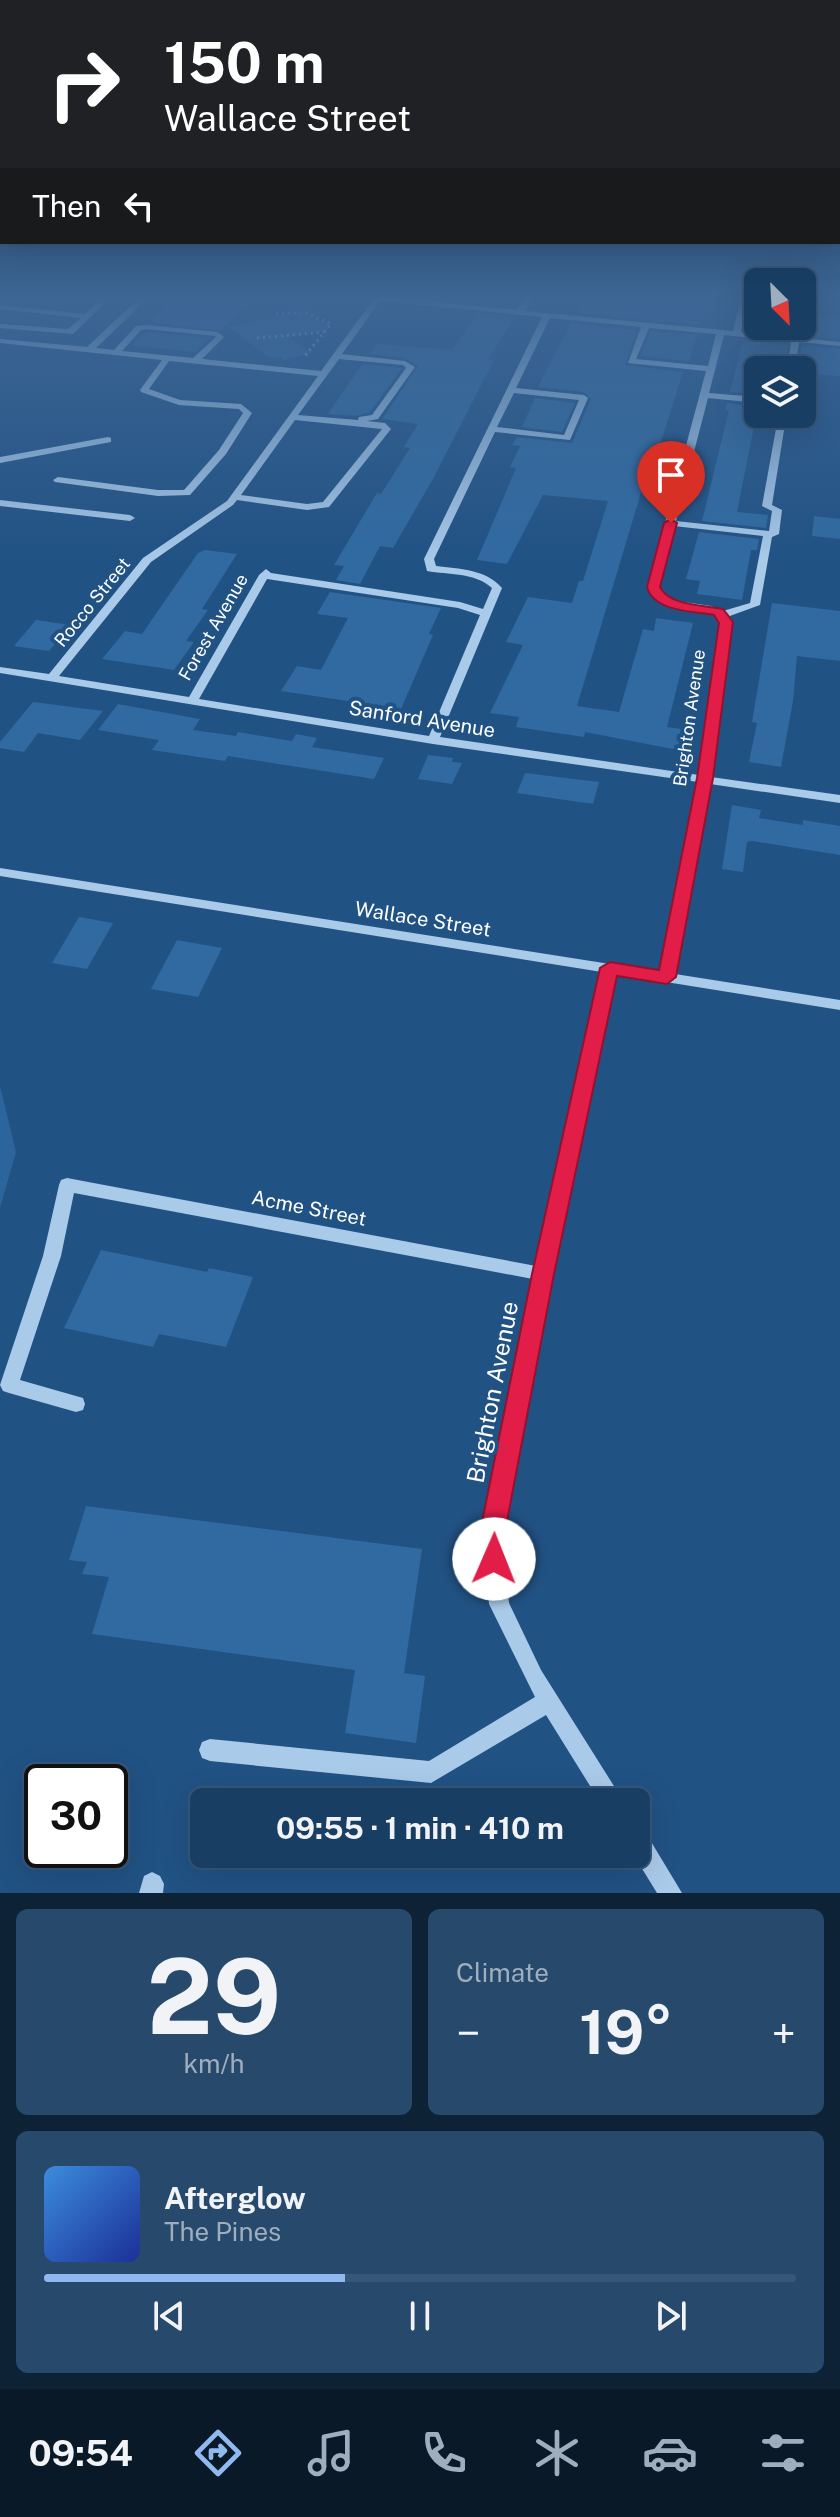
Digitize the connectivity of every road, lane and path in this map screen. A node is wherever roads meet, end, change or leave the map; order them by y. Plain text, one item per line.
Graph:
1 (144, 385) edge
2 (317, 385) edge
3 (398, 385) edge
4 (513, 385) edge
5 (707, 385) edge
6 (511, 390) junction
7 (704, 395) junction
8 (744, 399) edge
9 (296, 414) junction
10 (780, 428) edge
11 (492, 429) junction
12 (108, 440) dead end
13 (0, 460) edge
14 (58, 480) dead end
15 (235, 497) junction
16 (0, 503) edge
17 (130, 518) dead end
18 (671, 523) junction
19 (768, 534) junction
20 (487, 614) junction
21 (722, 615) junction
22 (0, 670) edge
23 (52, 678) junction
24 (192, 701) junction
25 (433, 740) junction
26 (705, 778) junction
27 (840, 799) edge
28 (0, 872) edge
29 (610, 968) junction
30 (667, 977) junction
31 (840, 1005) edge
32 (543, 1274) junction
33 (76, 1404) dead end
34 (549, 1701) junction
35 (210, 1750) dead end
36 (604, 1788) edge
37 (650, 1861) edge
38 (670, 1893) edge

1 - 14 street
2 - 9 street, Rocco Street
3 - 9 street
4 - 6 street
5 - 7 street
6 - 11 street
6 - 11 street
7 - 8 street
7 - 18 street
9 - 15 street, Rocco Street
9 - 15 street
10 - 19 street
11 - 20 street
12 - 13 street
15 - 23 street, Rocco Street
16 - 17 street
18 - 19 street
18 - 21 street
19 - 21 street
20 - 24 street, Forest Avenue
20 - 25 street
21 - 26 street, Brighton Avenue
22 - 23 street, Sanford Avenue
23 - 24 street, Sanford Avenue
24 - 25 street, Sanford Avenue
25 - 26 street, Sanford Avenue
26 - 27 street, Sanford Avenue
26 - 30 street, Brighton Avenue
28 - 29 street, Wallace Street
29 - 30 street, Wallace Street
29 - 32 street, Brighton Avenue
30 - 31 street, Wallace Street
32 - 33 street, Acme Street
32 - 34 street, Brighton Avenue
34 - 35 street
34 - 36 street, Brighton Avenue
37 - 38 street

